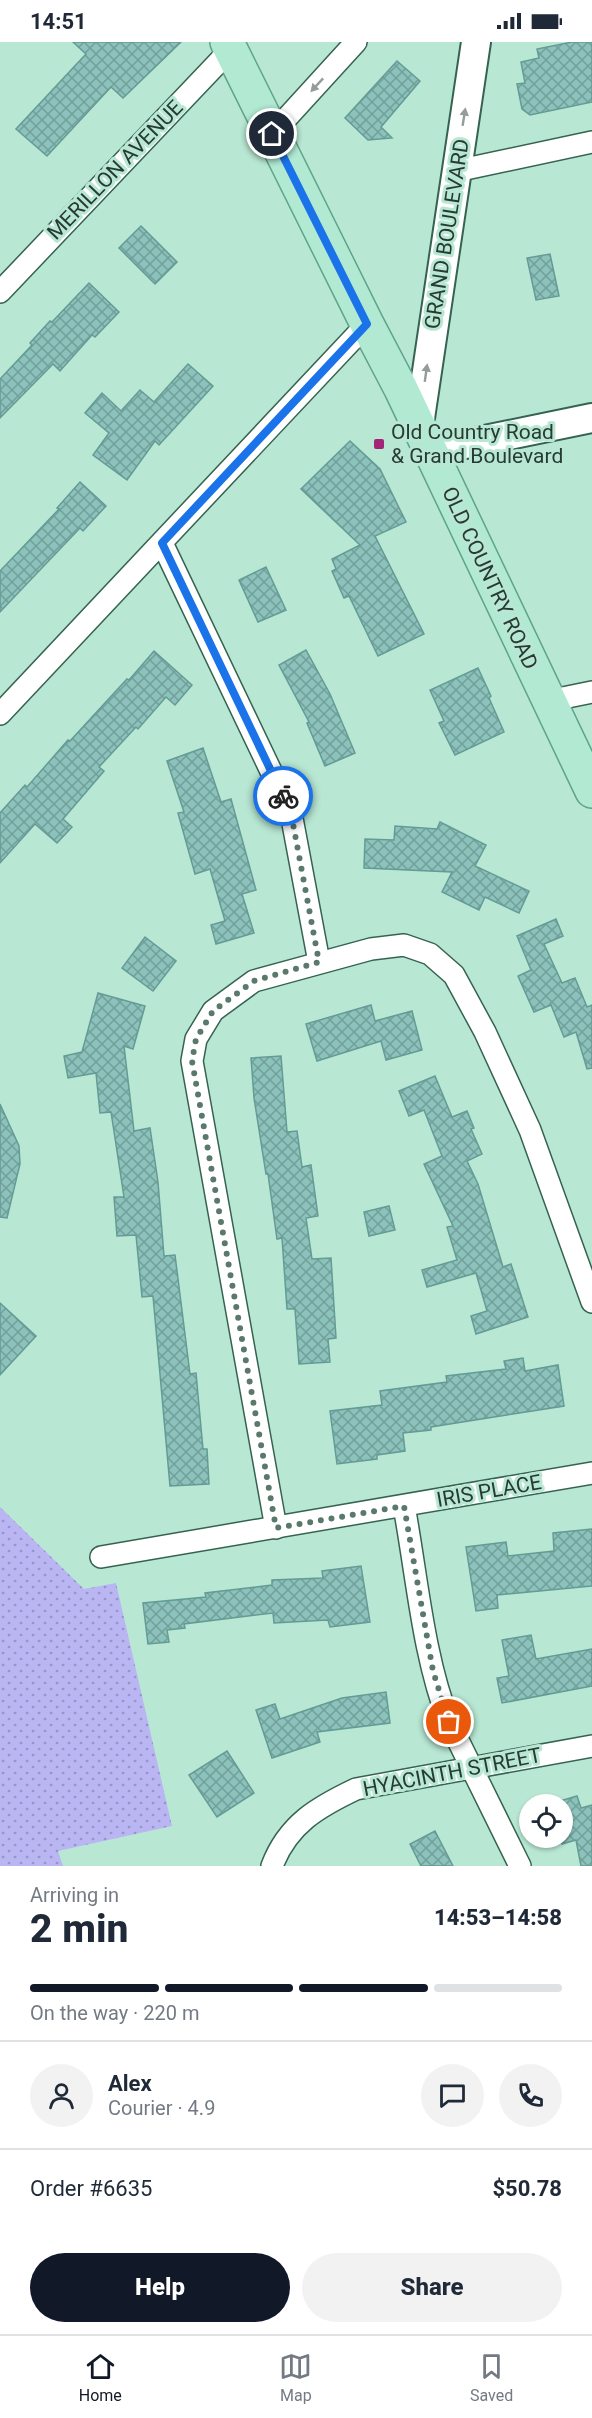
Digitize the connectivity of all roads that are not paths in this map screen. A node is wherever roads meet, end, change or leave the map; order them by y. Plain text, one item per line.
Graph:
1 (356, 42) edge
2 (476, 42) edge
3 (229, 45) edge
4 (272, 134) junction
5 (592, 142) edge
6 (456, 171) junction
7 (0, 292) edge
8 (367, 324) junction
9 (592, 418) edge
10 (424, 438) junction
11 (162, 543) junction
12 (592, 692) edge
13 (548, 700) junction
14 (0, 714) edge
15 (592, 791) edge
16 (319, 962) junction
17 (592, 1302) edge
18 (592, 1473) edge
19 (404, 1506) junction
20 (276, 1528) junction
21 (101, 1557) dead end
22 (592, 1746) edge
23 (472, 1767) junction
24 (272, 1866) edge
25 (520, 1866) edge

1 -> 4 street
6 -> 2 street, GRAND BOULEVARD
3 - 4 main road, OLD COUNTRY ROAD
3 - 7 street, MERILLON AVENUE
4 - 8 main road, OLD COUNTRY ROAD
5 - 6 street
10 -> 6 street, GRAND BOULEVARD
8 - 10 main road, OLD COUNTRY ROAD
8 - 11 street
9 - 10 street
10 - 13 main road, OLD COUNTRY ROAD
11 - 14 street
11 - 16 street
12 - 13 street
13 - 15 main road, OLD COUNTRY ROAD
16 - 17 street
16 - 20 street
18 - 19 street, IRIS PLACE
19 - 20 street, IRIS PLACE
19 - 23 street
20 - 21 street, IRIS PLACE
22 - 23 street, HYACINTH STREET
23 - 24 street, HYACINTH STREET
23 - 25 street

